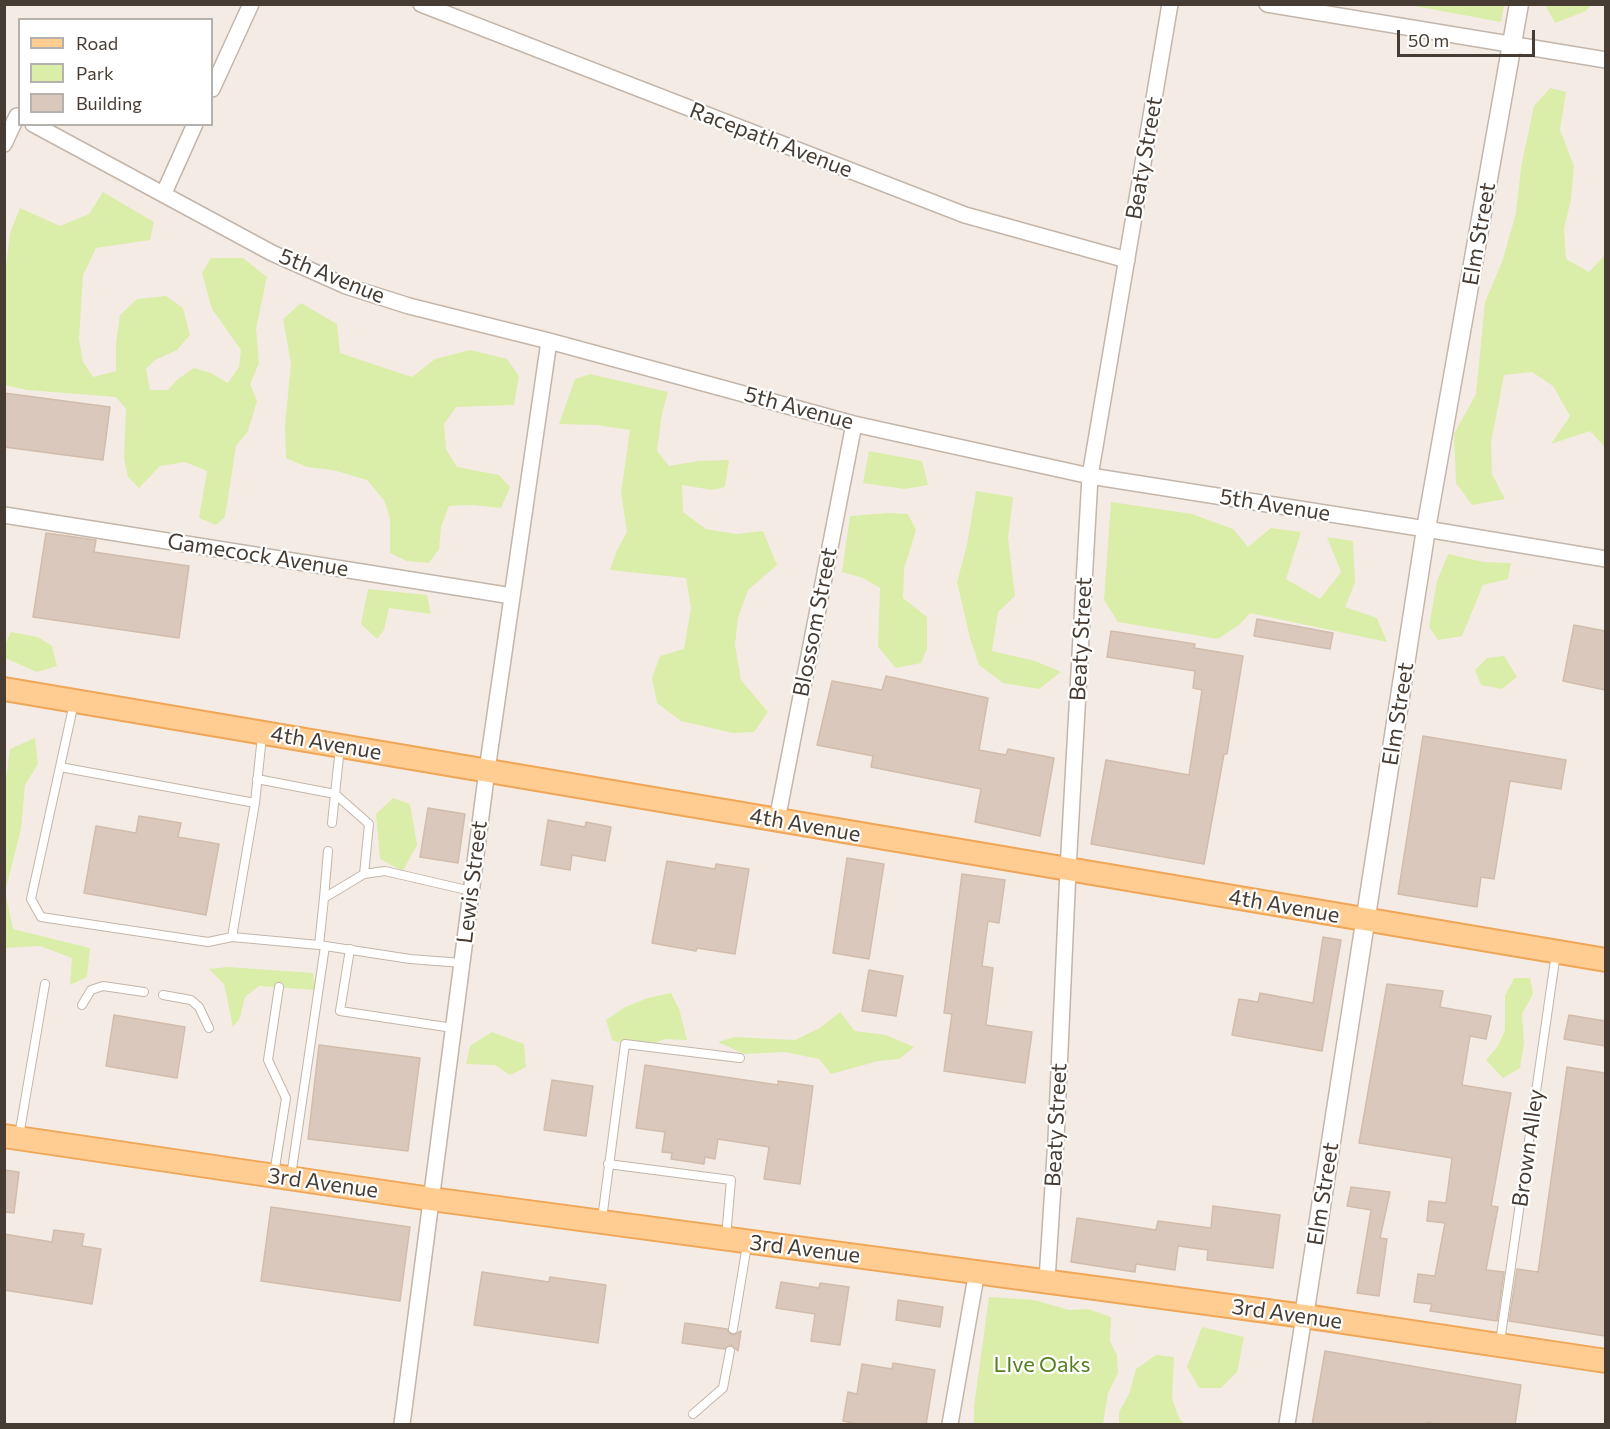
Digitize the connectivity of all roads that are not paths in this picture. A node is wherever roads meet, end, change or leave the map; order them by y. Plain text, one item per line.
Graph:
1 (251, 4) edge
2 (421, 4) edge
3 (1170, 4) edge
4 (1267, 4) edge
5 (1519, 4) edge
6 (1319, 9) edge
7 (1512, 45) junction
8 (1605, 60) edge
9 (213, 87) edge
10 (14, 115) edge
11 (37, 126) edge
12 (194, 126) edge
13 (4, 144) edge
14 (164, 193) junction
15 (1127, 260) junction
16 (549, 340) junction
17 (854, 424) junction
18 (1090, 477) junction
19 (4, 515) edge
20 (1426, 529) junction
21 (1605, 559) edge
22 (512, 596) junction
23 (4, 689) edge
24 (74, 701) junction
25 (262, 733) junction
26 (340, 746) junction
27 (60, 768) junction
28 (487, 771) junction
29 (257, 779) junction
30 (335, 794) junction
31 (255, 804) junction
32 (777, 820) junction
33 (332, 823) dead end
34 (328, 851) dead end
35 (1068, 870) junction
36 (364, 874) junction
37 (471, 891) junction
38 (324, 898) junction
39 (1365, 920) junction
40 (232, 937) junction
41 (322, 946) junction
42 (350, 950) junction
43 (1556, 952) junction
44 (1605, 960) edge
45 (462, 963) junction
46 (45, 984) dead end
47 (279, 987) dead end
48 (144, 992) dead end
49 (163, 995) dead end
50 (82, 1005) dead end
51 (209, 1028) dead end
52 (453, 1028) junction
53 (740, 1058) dead end
54 (12, 1137) edge
55 (608, 1164) junction
56 (282, 1177) junction
57 (431, 1199) junction
58 (602, 1222) junction
59 (737, 1240) junction
60 (977, 1271) junction
61 (1047, 1281) junction
62 (1304, 1316) junction
63 (733, 1329) dead end
64 (1500, 1345) junction
65 (730, 1351) dead end
66 (1605, 1361) edge
67 (693, 1414) dead end
68 (402, 1425) edge
69 (950, 1425) edge
70 (1287, 1425) edge

1 - 9 street
2 - 15 street, Racepath Avenue
3 - 15 street, Beaty Street
4 - 6 street
5 - 7 street, Elm Street
6 - 7 street
7 - 8 street
7 - 20 street, Elm Street
10 - 13 street
11 - 14 street, 5th Avenue
12 - 14 street
14 - 16 street, 5th Avenue
15 - 18 street, Beaty Street
16 - 17 street, 5th Avenue
16 - 22 street, Lewis Street
17 - 18 street, 5th Avenue
17 - 32 street, Blossom Street
18 - 20 street, 5th Avenue
18 - 35 street, Beaty Street
19 - 22 street, Gamecock Avenue
20 - 21 street, 5th Avenue
20 - 39 street, Elm Street
22 - 28 street, Lewis Street
23 - 24 main road, 4th Avenue
24 - 25 main road, 4th Avenue
24 - 27 lane
25 - 26 main road, 4th Avenue
25 - 29 lane
26 - 28 main road, 4th Avenue
26 - 30 lane
27 - 31 lane
27 - 40 lane
28 - 32 main road, 4th Avenue
28 - 37 street, Lewis Street
29 - 30 lane
29 - 31 lane
30 - 33 lane
30 - 36 lane
31 - 40 lane
32 - 35 main road, 4th Avenue
34 - 38 lane
35 - 39 main road, 4th Avenue
35 - 61 street, Beaty Street
36 - 37 lane
36 - 38 lane
37 - 45 street, Lewis Street
38 - 41 lane
39 - 43 main road, 4th Avenue
39 - 62 street, Elm Street
40 - 41 lane
41 - 42 lane
41 - 56 lane
42 - 45 lane
42 - 52 lane
43 - 44 main road, 4th Avenue
43 - 64 lane, Brown Alley
45 - 52 street, Lewis Street
46 - 54 lane
47 - 56 lane
48 - 50 lane
49 - 51 lane
52 - 57 street, Lewis Street
53 - 55 lane
54 - 56 main road, 3rd Avenue
55 - 58 lane
55 - 59 lane
56 - 57 main road, 3rd Avenue
57 - 58 main road, 3rd Avenue
57 - 68 street, Lewis Street
58 - 59 main road, 3rd Avenue
59 - 60 main road, 3rd Avenue
59 - 63 lane
60 - 61 main road, 3rd Avenue
60 - 69 street
61 - 62 main road, 3rd Avenue
62 - 64 main road, 3rd Avenue
62 - 70 street, Elm Street
64 - 66 main road, 3rd Avenue
65 - 67 lane

